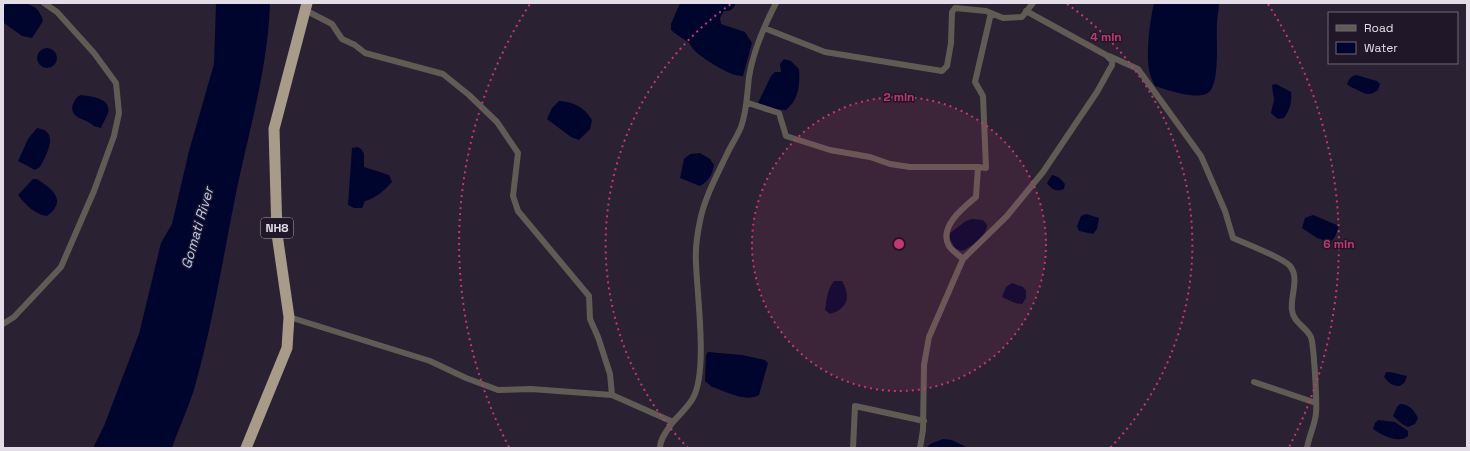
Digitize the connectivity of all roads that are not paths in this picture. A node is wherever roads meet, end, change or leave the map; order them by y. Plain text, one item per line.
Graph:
1 (44, 3) edge
2 (767, 3) edge
3 (1033, 3) edge
4 (775, 5) edge
5 (306, 7) edge
6 (1026, 11) junction
7 (991, 14) junction
8 (764, 28) junction
9 (1106, 55) junction
10 (748, 103) junction
11 (978, 167) junction
12 (963, 259) junction
13 (289, 317) junction
14 (3, 324) edge
15 (1254, 382) dead end
16 (612, 395) junction
17 (1316, 403) junction
18 (924, 421) junction
19 (673, 422) junction
20 (246, 448) edge
21 (660, 448) edge
22 (853, 448) edge
23 (920, 448) edge
24 (1307, 448) edge

1 - 14 street
2 - 4 street
3 - 6 street
4 - 8 street
5 - 13 highway, NH8
5 - 16 street
6 - 7 street
6 - 9 street
7 - 8 street
7 - 11 street
8 - 10 street
9 - 12 street
9 - 17 street
10 - 11 street
10 - 19 street
11 - 12 street
12 - 18 street
13 - 16 street
13 - 20 highway, NH8
15 - 17 street
16 - 19 street
17 - 24 street
18 - 22 street
18 - 23 street
19 - 21 street

